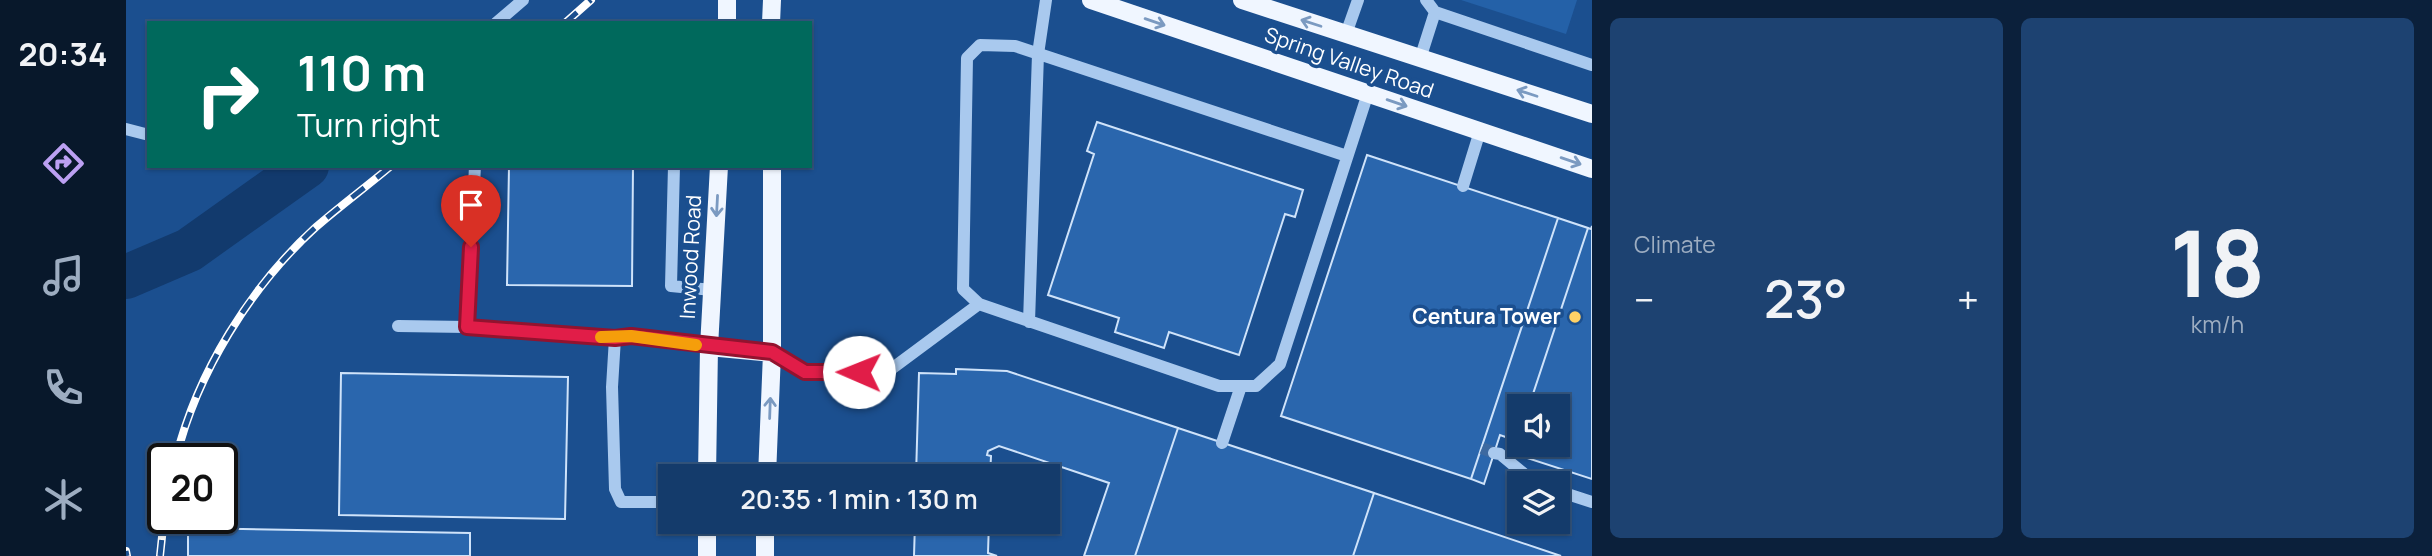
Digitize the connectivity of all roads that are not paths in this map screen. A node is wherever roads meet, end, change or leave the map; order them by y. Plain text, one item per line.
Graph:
1 (523, 0) edge
2 (727, 0) edge
3 (772, 0) edge
4 (1046, 0) edge
5 (1091, 0) edge
6 (1242, 0) edge
7 (1357, 0) edge
8 (1426, 0) edge
9 (1435, 12) junction
10 (498, 21) edge
11 (727, 21) edge
12 (771, 21) edge
13 (1346, 34) junction
14 (1038, 54) junction
15 (1420, 59) junction
16 (1592, 65) edge
17 (1368, 93) junction
18 (1592, 114) edge
19 (126, 129) edge
20 (1480, 131) junction
21 (147, 134) edge
22 (1348, 156) junction
23 (475, 168) edge
24 (674, 168) edge
25 (719, 168) edge
26 (772, 168) edge
27 (1592, 169) edge
28 (1463, 186) dead end
29 (712, 289) junction
30 (979, 304) junction
31 (1029, 322) junction
32 (398, 327) dead end
33 (467, 327) junction
34 (615, 338) junction
35 (709, 346) junction
36 (772, 352) junction
37 (1241, 386) junction
38 (1222, 443) dead end
39 (1494, 453) tunnel mouth
40 (707, 464) edge
41 (767, 464) edge
42 (1521, 471) edge
43 (1570, 495) edge
44 (658, 502) edge
45 (1592, 502) edge
46 (707, 534) edge
47 (765, 534) edge
48 (707, 556) edge
49 (765, 556) edge

1 - 10 lane
2 - 11 main road
3 - 12 main road
4 - 14 lane
5 -> 17 main road, Spring Valley Road
13 -> 6 main road, Spring Valley Road
7 - 13 lane
8 - 9 lane
9 - 15 lane
9 - 16 lane
13 - 15 main road, Spring Valley Road
14 - 22 lane
14 - 30 lane
14 - 31 lane
18 -> 15 main road, Spring Valley Road
17 -> 20 main road, Spring Valley Road
17 - 22 lane
19 - 21 lane
20 -> 27 main road, Spring Valley Road
20 - 28 lane
22 - 37 lane
23 - 33 lane
24 - 29 lane
25 -> 29 main road, Inwood Road
26 - 36 main road
29 - 35 main road, Inwood Road
30 - 31 lane
30 - 36 lane
31 - 37 lane
32 - 33 lane
33 - 34 lane
34 - 35 lane
34 - 44 lane
35 - 36 main road
35 - 40 main road, Inwood Road
41 -> 36 main road
37 - 38 lane
39 - 42 lane
43 - 45 lane
46 - 48 main road
47 - 49 main road

